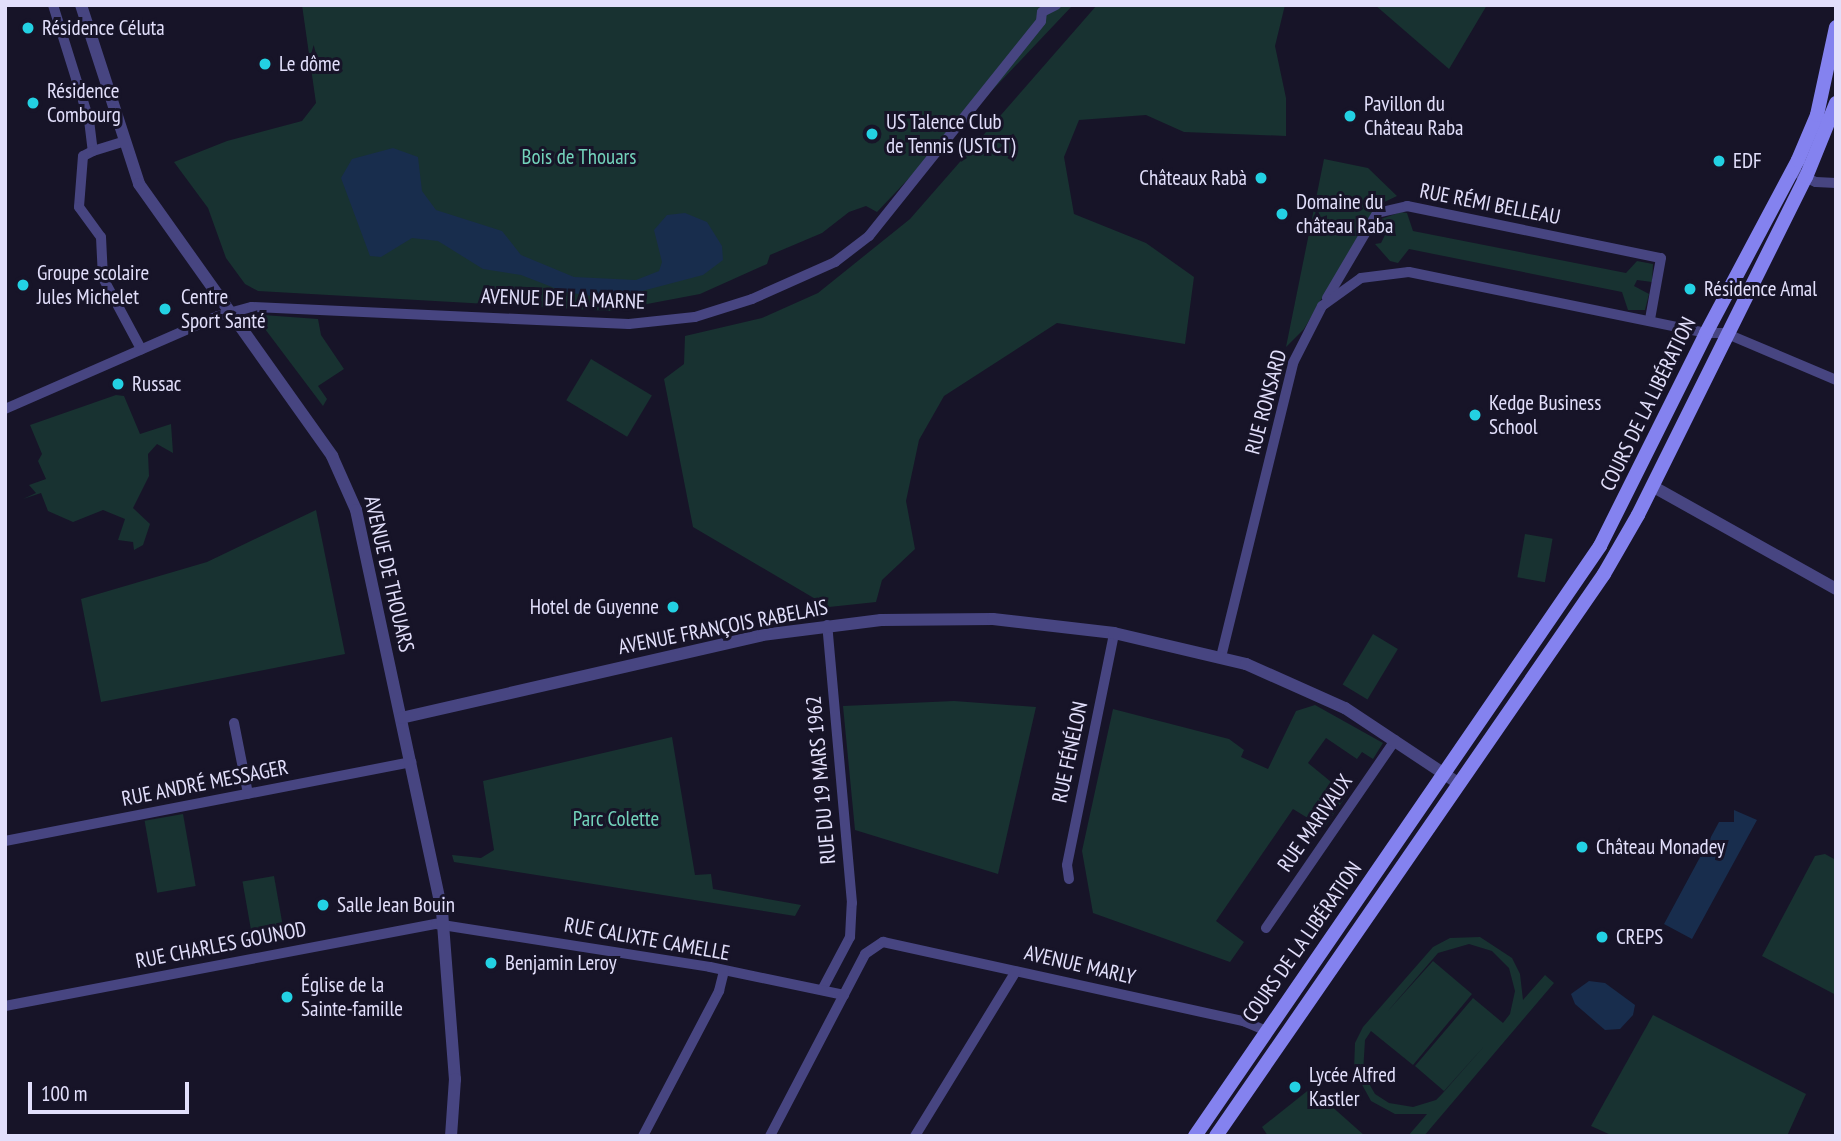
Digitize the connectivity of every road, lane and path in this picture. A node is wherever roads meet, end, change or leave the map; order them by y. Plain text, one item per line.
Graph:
1 (53, 5) edge
2 (81, 5) edge
3 (1056, 5) edge
4 (1836, 27) edge
5 (1836, 103) edge
6 (125, 141) junction
7 (93, 151) junction
8 (1799, 174) junction
9 (1836, 183) edge
10 (1768, 213) junction
11 (1322, 306) junction
12 (230, 313) junction
13 (1650, 319) junction
14 (1706, 333) junction
15 (1725, 333) junction
16 (141, 349) junction
17 (1684, 377) junction
18 (1836, 380) edge
19 (5, 409) edge
20 (1688, 411) junction
21 (1652, 486) junction
22 (1836, 589) edge
23 (827, 625) junction
24 (1114, 633) junction
25 (1221, 657) junction
26 (1518, 667) junction
27 (401, 718) junction
28 (234, 723) dead end
29 (1395, 740) junction
30 (411, 762) junction
31 (1444, 773) junction
32 (1458, 783) junction
33 (248, 794) junction
34 (5, 841) edge
35 (1069, 879) dead end
36 (443, 924) junction
37 (1266, 928) dead end
38 (1343, 950) junction
39 (724, 971) junction
40 (1016, 971) junction
41 (823, 988) junction
42 (844, 995) junction
43 (5, 1006) edge
44 (1266, 1031) junction
45 (1217, 1134) edge
46 (451, 1136) edge
47 (643, 1136) edge
48 (770, 1136) edge
49 (915, 1136) edge
50 (1195, 1136) edge

1 - 7 street
2 - 6 street, AVENUE DE THOUARS
3 - 12 street, AVENUE DE LA MARNE
4 - 8 main road, COURS DE LA LIBÉRATION
5 - 8 main road, COURS DE LA LIBÉRATION
6 - 7 street
6 - 12 street, AVENUE DE THOUARS
7 - 16 street
8 - 9 street
8 - 10 main road, COURS DE LA LIBÉRATION
8 - 15 main road, COURS DE LA LIBÉRATION
10 - 14 main road, COURS DE LA LIBÉRATION
10 - 15 main road
11 - 13 street, RUE RONSARD
11 - 13 street, RUE RÉMI BELLEAU
11 - 25 street, RUE RONSARD
12 - 16 street, AVENUE DE LA MARNE
12 - 27 street, AVENUE DE THOUARS
13 - 14 street, RUE RONSARD
14 - 15 street, RUE RONSARD
14 - 17 main road, COURS DE LA LIBÉRATION
14 - 20 main road
15 - 18 street
15 - 20 main road, COURS DE LA LIBÉRATION
16 - 19 street, AVENUE DE LA MARNE
17 - 21 main road
17 - 26 main road, COURS DE LA LIBÉRATION
20 - 21 main road, COURS DE LA LIBÉRATION
21 - 22 street
21 - 32 main road, COURS DE LA LIBÉRATION
23 - 24 street, AVENUE FRANÇOIS RABELAIS
23 - 27 street, AVENUE FRANÇOIS RABELAIS
23 - 41 street, RUE DU 19 MARS 1962
24 - 25 street, AVENUE FRANÇOIS RABELAIS
24 - 35 street, RUE FÉNÉLON
25 - 29 street, AVENUE FRANÇOIS RABELAIS
26 - 31 main road, COURS DE LA LIBÉRATION
26 - 32 main road
27 - 30 street, AVENUE DE THOUARS
28 - 33 street
29 - 31 street, AVENUE FRANÇOIS RABELAIS
29 - 37 street, RUE MARIVAUX
30 - 33 street, RUE ANDRÉ MESSAGER
30 - 36 street, AVENUE DE THOUARS
31 - 32 street
31 - 38 main road
31 - 44 main road, COURS DE LA LIBÉRATION
32 - 38 main road, COURS DE LA LIBÉRATION
33 - 34 street, RUE ANDRÉ MESSAGER
36 - 39 street, RUE CALIXTE CAMELLE
36 - 43 street, RUE CHARLES GOUNOD
36 - 46 street, AVENUE DE THOUARS
38 - 45 main road, COURS DE LA LIBÉRATION
39 - 41 street, RUE CALIXTE CAMELLE
39 - 47 street
40 - 42 street, AVENUE MARLY
40 - 44 street, AVENUE MARLY
40 - 49 street
41 - 42 street, RUE CALIXTE CAMELLE
42 - 48 street
44 - 45 main road
44 - 50 main road, COURS DE LA LIBÉRATION

